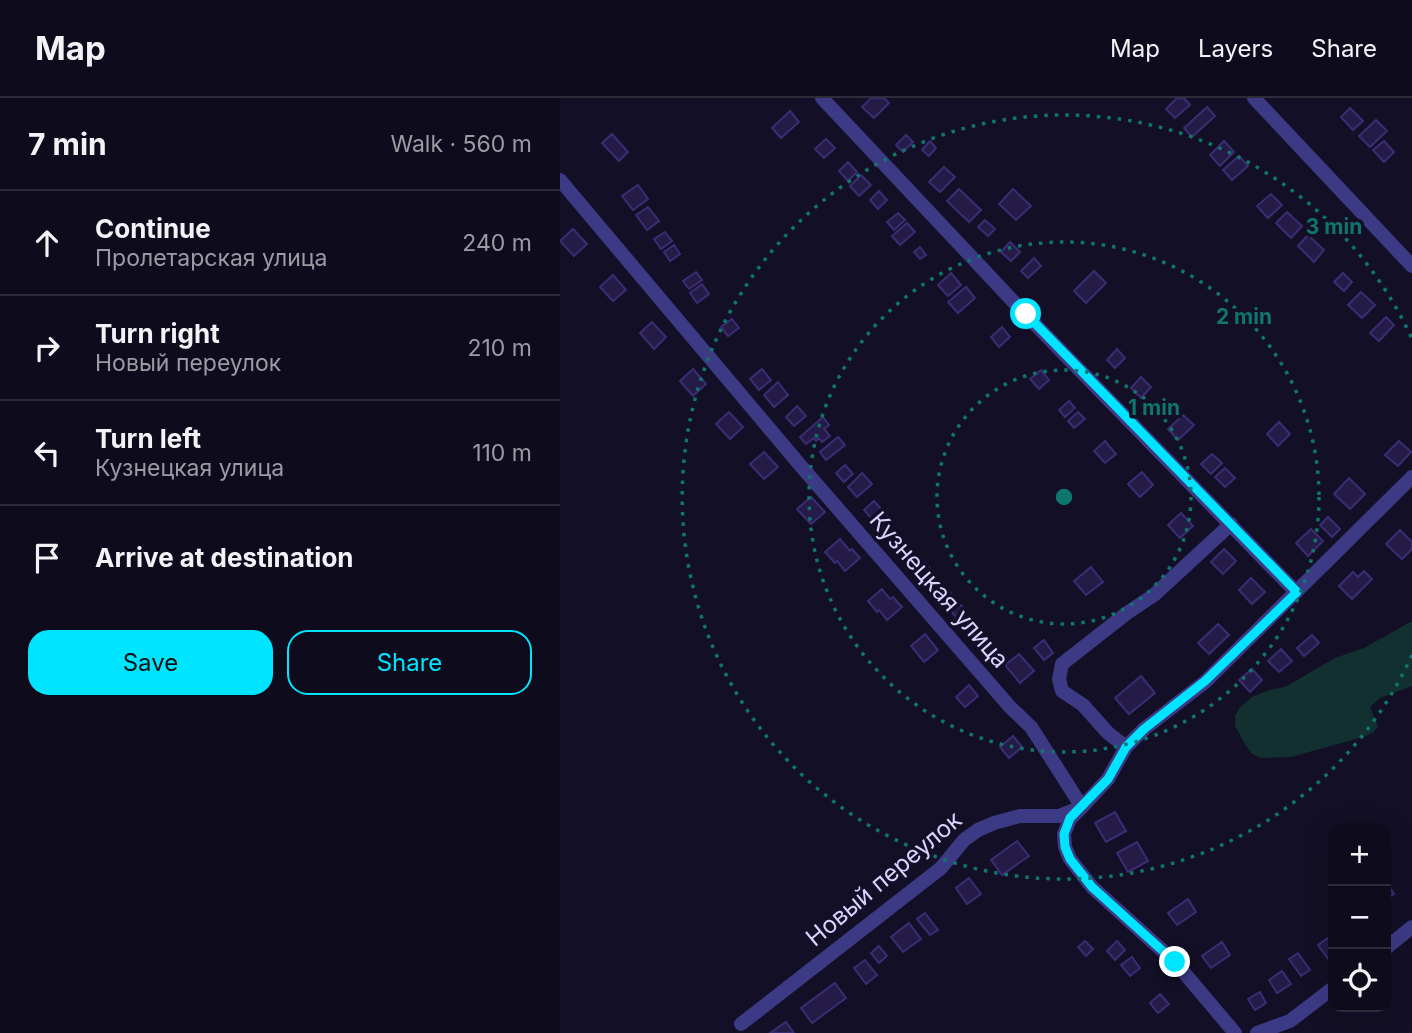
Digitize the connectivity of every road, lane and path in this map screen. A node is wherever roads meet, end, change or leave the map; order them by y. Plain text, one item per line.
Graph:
1 (822, 98) edge
2 (1254, 98) edge
3 (560, 180) edge
4 (1412, 266) edge
5 (1412, 477) edge
6 (1231, 524) junction
7 (1297, 592) junction
8 (1126, 747) junction
9 (1082, 807) junction
10 (1412, 927) edge
11 (1391, 944) edge
12 (1328, 992) edge
13 (741, 1024) dead end
14 (1235, 1033) edge
15 (1257, 1033) edge

1 - 6 street
2 - 4 street
3 - 9 street, Кузнецкая улица
5 - 7 street
6 - 7 street
6 - 8 street
7 - 8 street
8 - 9 street
9 - 13 street, Новый переулок
9 - 14 street
10 - 11 street
12 - 15 street

